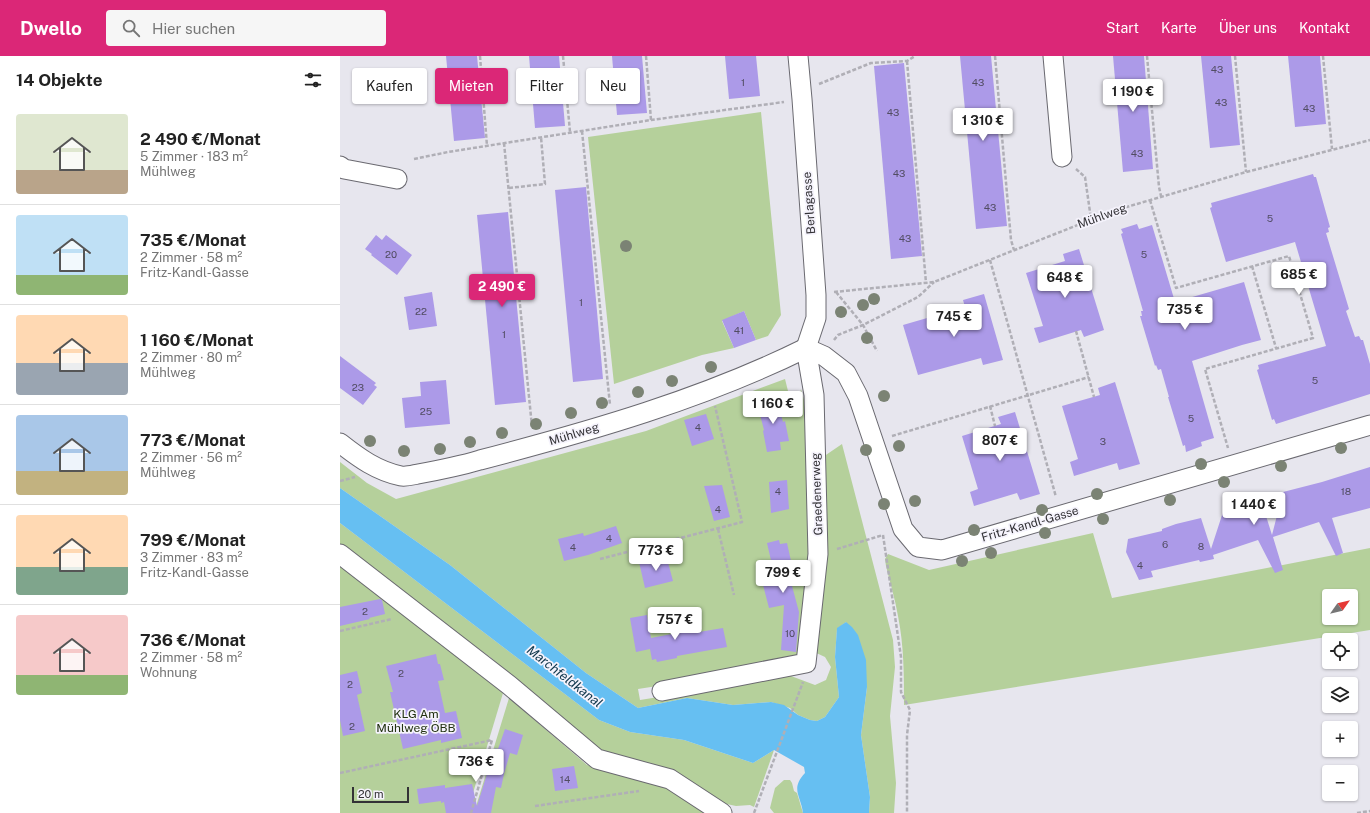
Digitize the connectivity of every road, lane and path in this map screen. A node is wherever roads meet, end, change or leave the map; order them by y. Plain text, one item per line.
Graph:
1 (480, 56) edge
2 (563, 56) edge
3 (646, 56) edge
4 (798, 56) edge
5 (915, 56) edge
6 (995, 56) edge
7 (1053, 56) edge
8 (1147, 56) edge
9 (1235, 56) edge
10 (1323, 56) edge
11 (907, 61) junction
12 (802, 94) junction
13 (651, 120) junction
14 (582, 131) junction
15 (570, 132) junction
16 (541, 137) junction
17 (1370, 140) edge
18 (504, 143) junction
19 (486, 146) junction
20 (1332, 149) junction
21 (1062, 157) joint
22 (414, 159) dead end
23 (340, 166) edge
24 (1246, 172) junction
25 (397, 179) dead end
26 (508, 188) junction
27 (1161, 196) junction
28 (1150, 200) junction
29 (1091, 220) junction
30 (1014, 250) junction
31 (990, 260) junction
32 (1252, 266) junction
33 (934, 282) junction
34 (926, 283) junction
35 (863, 325) junction
36 (1076, 331) dead end
37 (806, 348) junction
38 (1276, 348) junction
39 (877, 351) dead end
40 (824, 356) junction
41 (1089, 377) junction
42 (711, 390) junction
43 (1028, 395) junction
44 (1094, 397) dead end
45 (990, 406) junction
46 (612, 423) junction
47 (1370, 425) edge
48 (995, 426) dead end
49 (874, 442) junction
50 (340, 443) edge
51 (534, 446) junction
52 (1229, 450) dead end
53 (357, 477) dead end
54 (340, 481) edge
55 (1057, 499) dead end
56 (718, 529) junction
57 (903, 529) junction
58 (883, 535) junction
59 (340, 554) edge
60 (818, 554) junction
61 (600, 560) dead end
62 (734, 594) dead end
63 (417, 614) junction
64 (340, 631) edge
65 (805, 672) junction
66 (662, 691) dead end
67 (340, 773) edge
68 (642, 791) dead end
69 (535, 806) dead end
70 (1370, 811) edge
71 (471, 813) edge
72 (722, 813) edge
73 (754, 813) edge
74 (907, 813) edge
75 (1357, 813) edge

1 - 19 path
2 - 15 path
3 - 13 path
4 - 12 street, Berlagasse
5 - 11 path
6 - 30 path
7 - 21 street
8 - 27 path
9 - 24 path
10 - 20 path
11 - 12 path
11 - 34 path
12 - 13 path
12 - 37 street, Berlagasse
13 - 14 path
14 - 15 path
14 - 46 path
15 - 16 path
16 - 18 path
16 - 26 path
17 - 20 path, Mühlweg
18 - 19 path
18 - 26 path
19 - 22 path
20 - 24 path, Mühlweg
21 - 29 path
23 - 25 street
24 - 27 path, Mühlweg
26 - 51 path
27 - 28 path, Mühlweg
28 - 29 path, Mühlweg
28 - 32 path
29 - 30 path, Mühlweg
30 - 31 path, Mühlweg
31 - 33 path, Mühlweg
31 - 43 path
32 - 38 path
32 - 38 path
33 - 34 path, Mühlweg
33 - 35 path
34 - 35 path, Mühlweg
35 - 39 path
35 - 40 path
36 - 41 path
37 - 40 street, Fritz-Kandl-Gasse
37 - 42 street, Mühlweg
37 - 60 street, Graedenerweg
38 - 52 path
40 - 49 street, Fritz-Kandl-Gasse
41 - 43 path
41 - 44 path
42 - 46 street, Mühlweg
42 - 56 path
43 - 45 path
43 - 55 path
45 - 48 path
45 - 49 path
46 - 51 street, Mühlweg
47 - 57 street, Fritz-Kandl-Gasse
49 - 57 street, Fritz-Kandl-Gasse
50 - 51 street, Mühlweg
53 - 54 path
56 - 61 path
56 - 62 path
57 - 58 path
58 - 60 path
58 - 74 path
59 - 63 street
60 - 65 street, Graedenerweg
63 - 64 path
63 - 72 street
65 - 66 street
65 - 73 path
67 - 71 path
68 - 69 path
70 - 75 path

